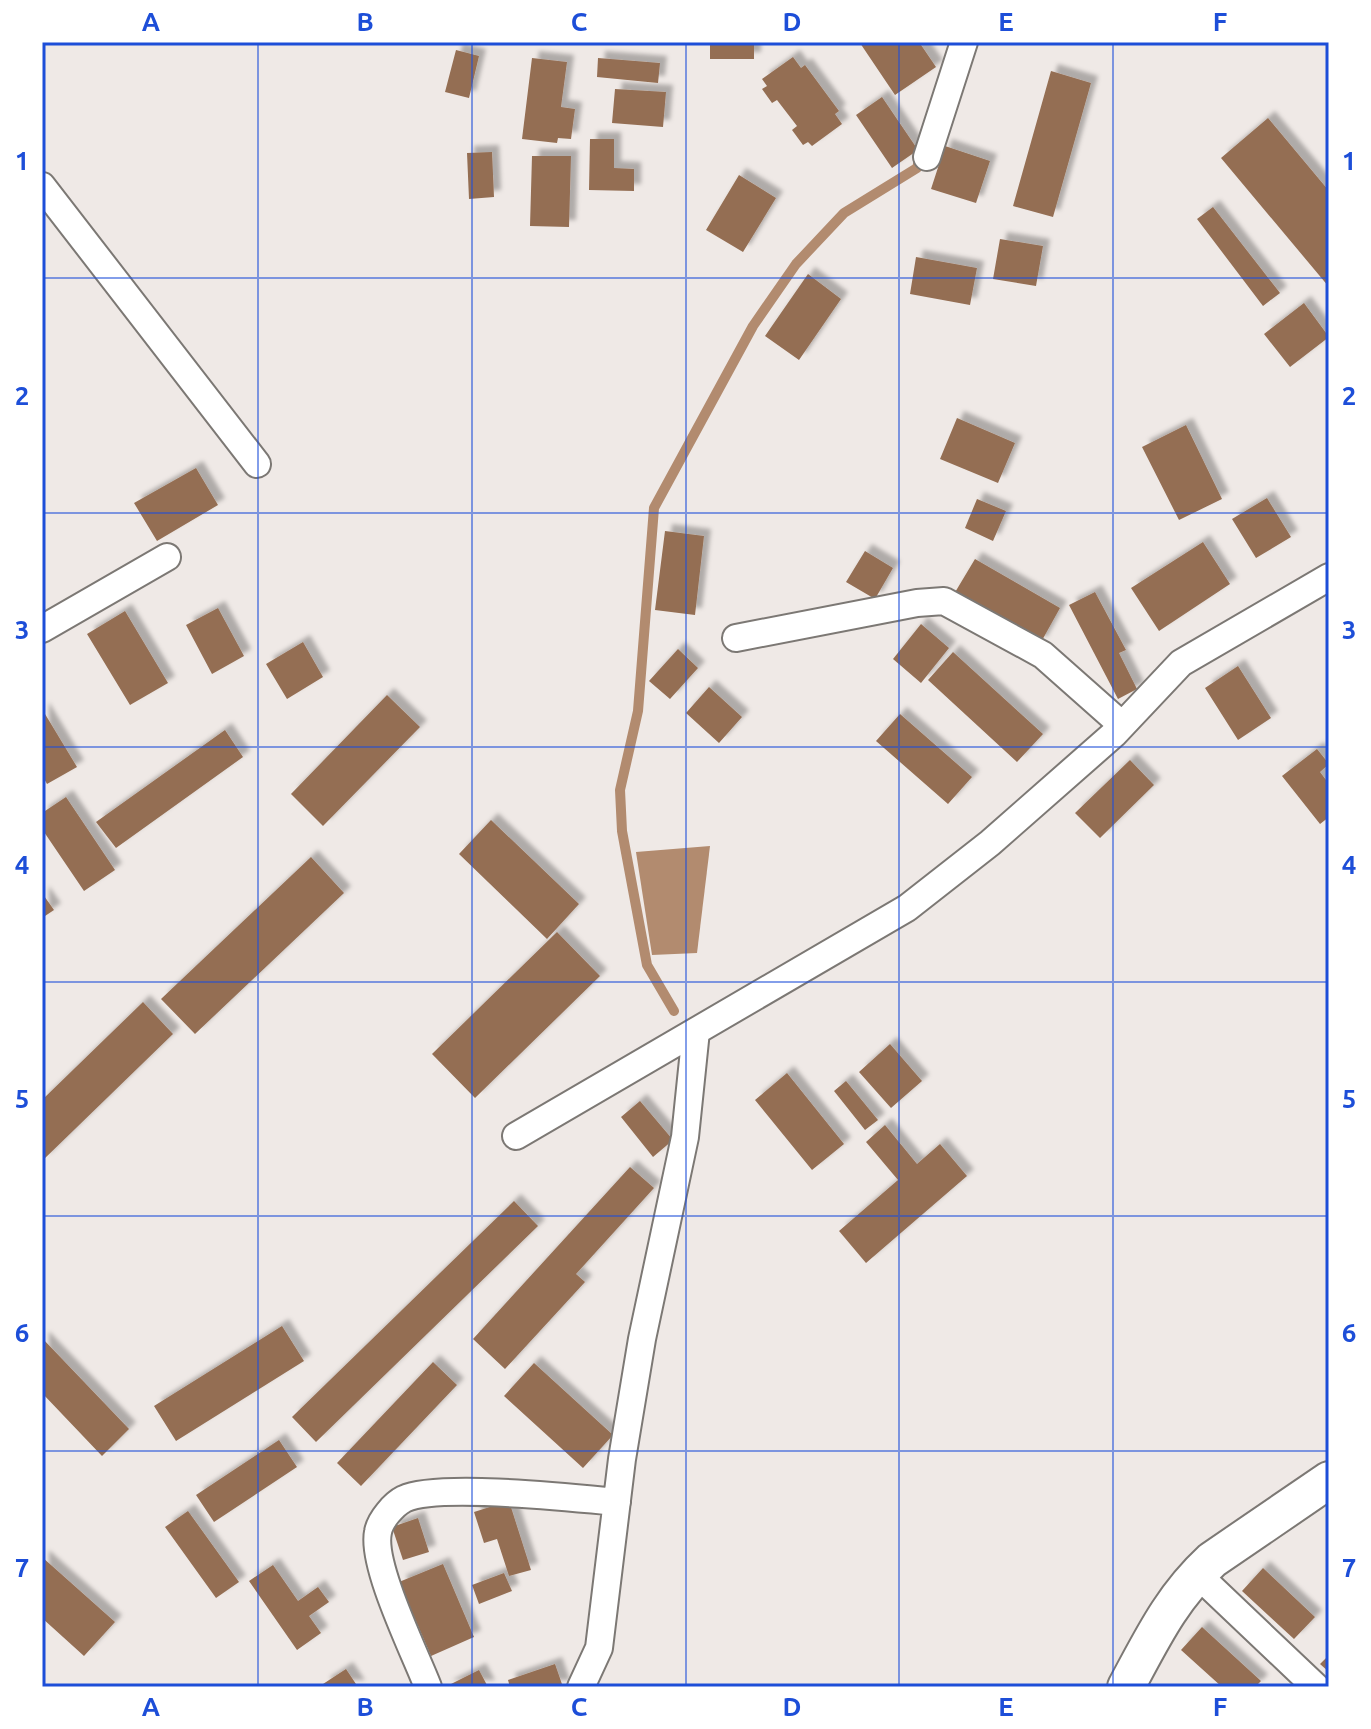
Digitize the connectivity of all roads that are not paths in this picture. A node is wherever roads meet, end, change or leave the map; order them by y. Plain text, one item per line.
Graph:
1 (964, 42) edge
2 (927, 157) dead end
3 (42, 186) edge
4 (257, 464) dead end
5 (167, 557) dead end
6 (1329, 577) edge
7 (42, 629) edge
8 (736, 638) dead end
9 (1122, 725) junction
10 (696, 1031) junction
11 (516, 1136) dead end
12 (1329, 1480) edge
13 (617, 1502) junction
14 (1197, 1574) junction
15 (428, 1687) edge
16 (581, 1687) edge
17 (1126, 1687) edge
18 (1316, 1687) edge

1 - 2 street
3 - 4 street
5 - 7 street
6 - 9 street
8 - 9 street
9 - 10 street
10 - 11 street
10 - 13 street
12 - 14 main road
13 - 15 street
13 - 16 street
14 - 17 main road
14 - 18 street

